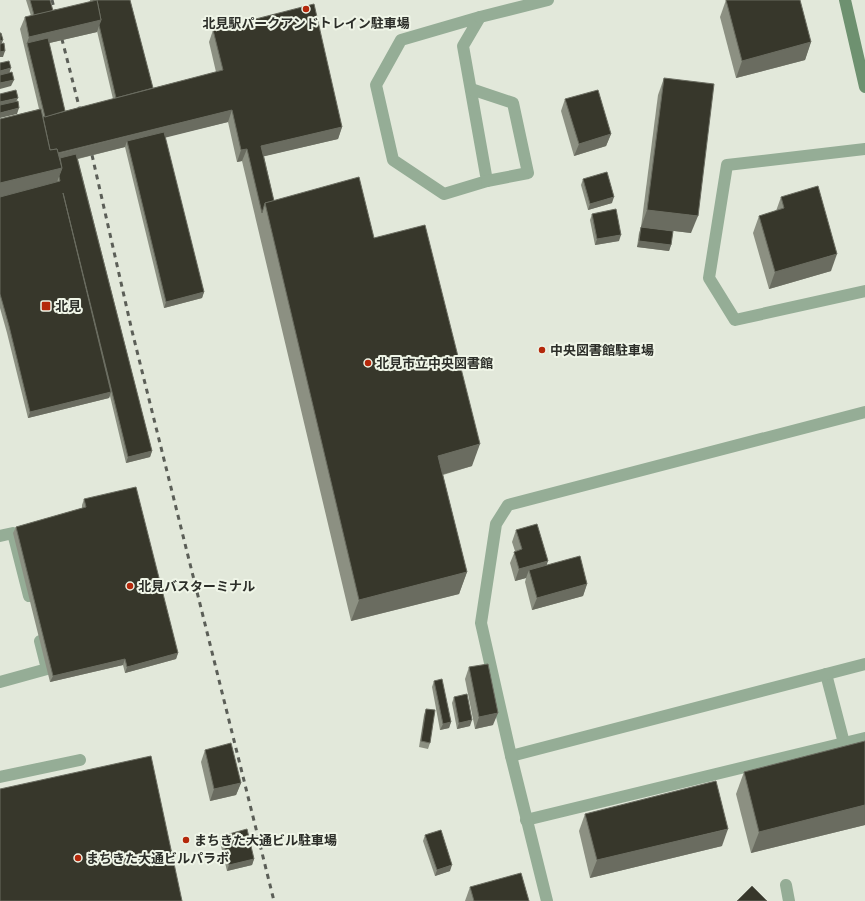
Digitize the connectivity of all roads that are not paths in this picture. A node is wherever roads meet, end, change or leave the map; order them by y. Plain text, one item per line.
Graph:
1 (548, 0) edge
2 (845, 0) edge
3 (480, 17) junction
4 (865, 87) edge
5 (471, 89) junction
6 (865, 149) edge
7 (488, 181) junction
8 (865, 291) edge
9 (865, 412) edge
10 (0, 536) edge
11 (32, 606) edge
12 (38, 632) dead end
13 (865, 664) edge
14 (826, 674) junction
15 (0, 682) edge
16 (865, 738) edge
17 (844, 743) junction
18 (510, 756) junction
19 (80, 760) dead end
20 (0, 777) edge
21 (526, 820) junction
22 (786, 885) dead end
23 (547, 901) edge
24 (789, 901) edge

1 - 3 street
2 - 4 street
3 - 5 street
3 - 7 street
5 - 7 street
5 - 7 street
6 - 8 street
9 - 18 street
10 - 11 street
12 - 15 street
13 - 14 street
14 - 17 street
14 - 18 street
16 - 17 street
17 - 21 street
18 - 21 street
19 - 20 street
21 - 23 street
22 - 24 street

